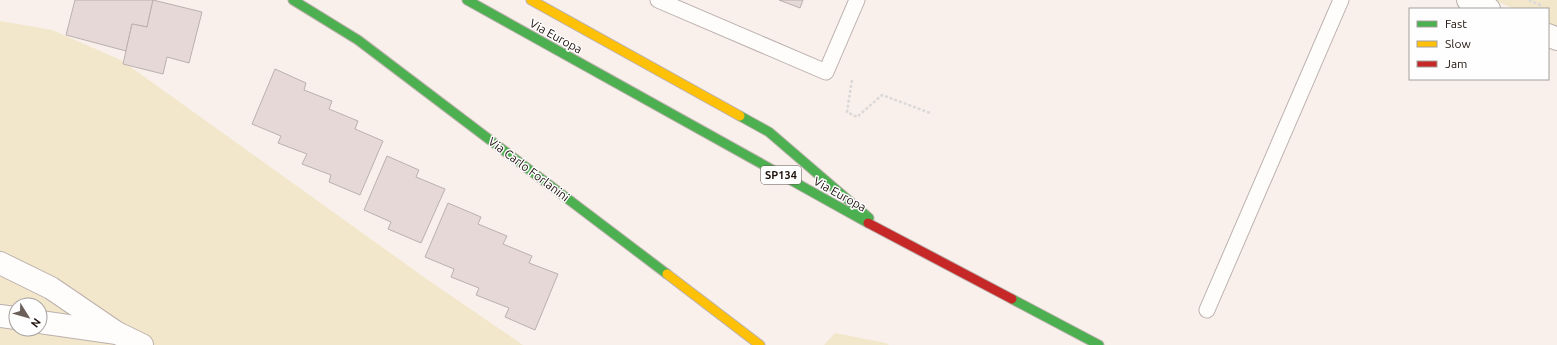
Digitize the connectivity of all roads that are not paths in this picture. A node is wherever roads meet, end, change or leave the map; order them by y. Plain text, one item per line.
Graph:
1 (293, 0) edge
2 (467, 0) edge
3 (531, 0) edge
4 (658, 0) edge
5 (856, 0) edge
6 (1341, 0) edge
7 (1468, 0) edge
8 (1487, 8) edge
9 (890, 235) junction
10 (0, 263) edge
11 (1207, 310) dead end
12 (48, 323) edge
13 (117, 334) junction
14 (142, 345) edge
15 (760, 345) edge
16 (1099, 345) edge

1 - 15 street, Via Carlo Forlanini
2 - 9 street, Via Europa / SP134
3 - 9 street
4 - 5 lane
6 - 11 lane
7 - 8 street
9 - 16 street, Via Europa / SP134
10 - 13 street
12 - 13 street
13 - 14 street

